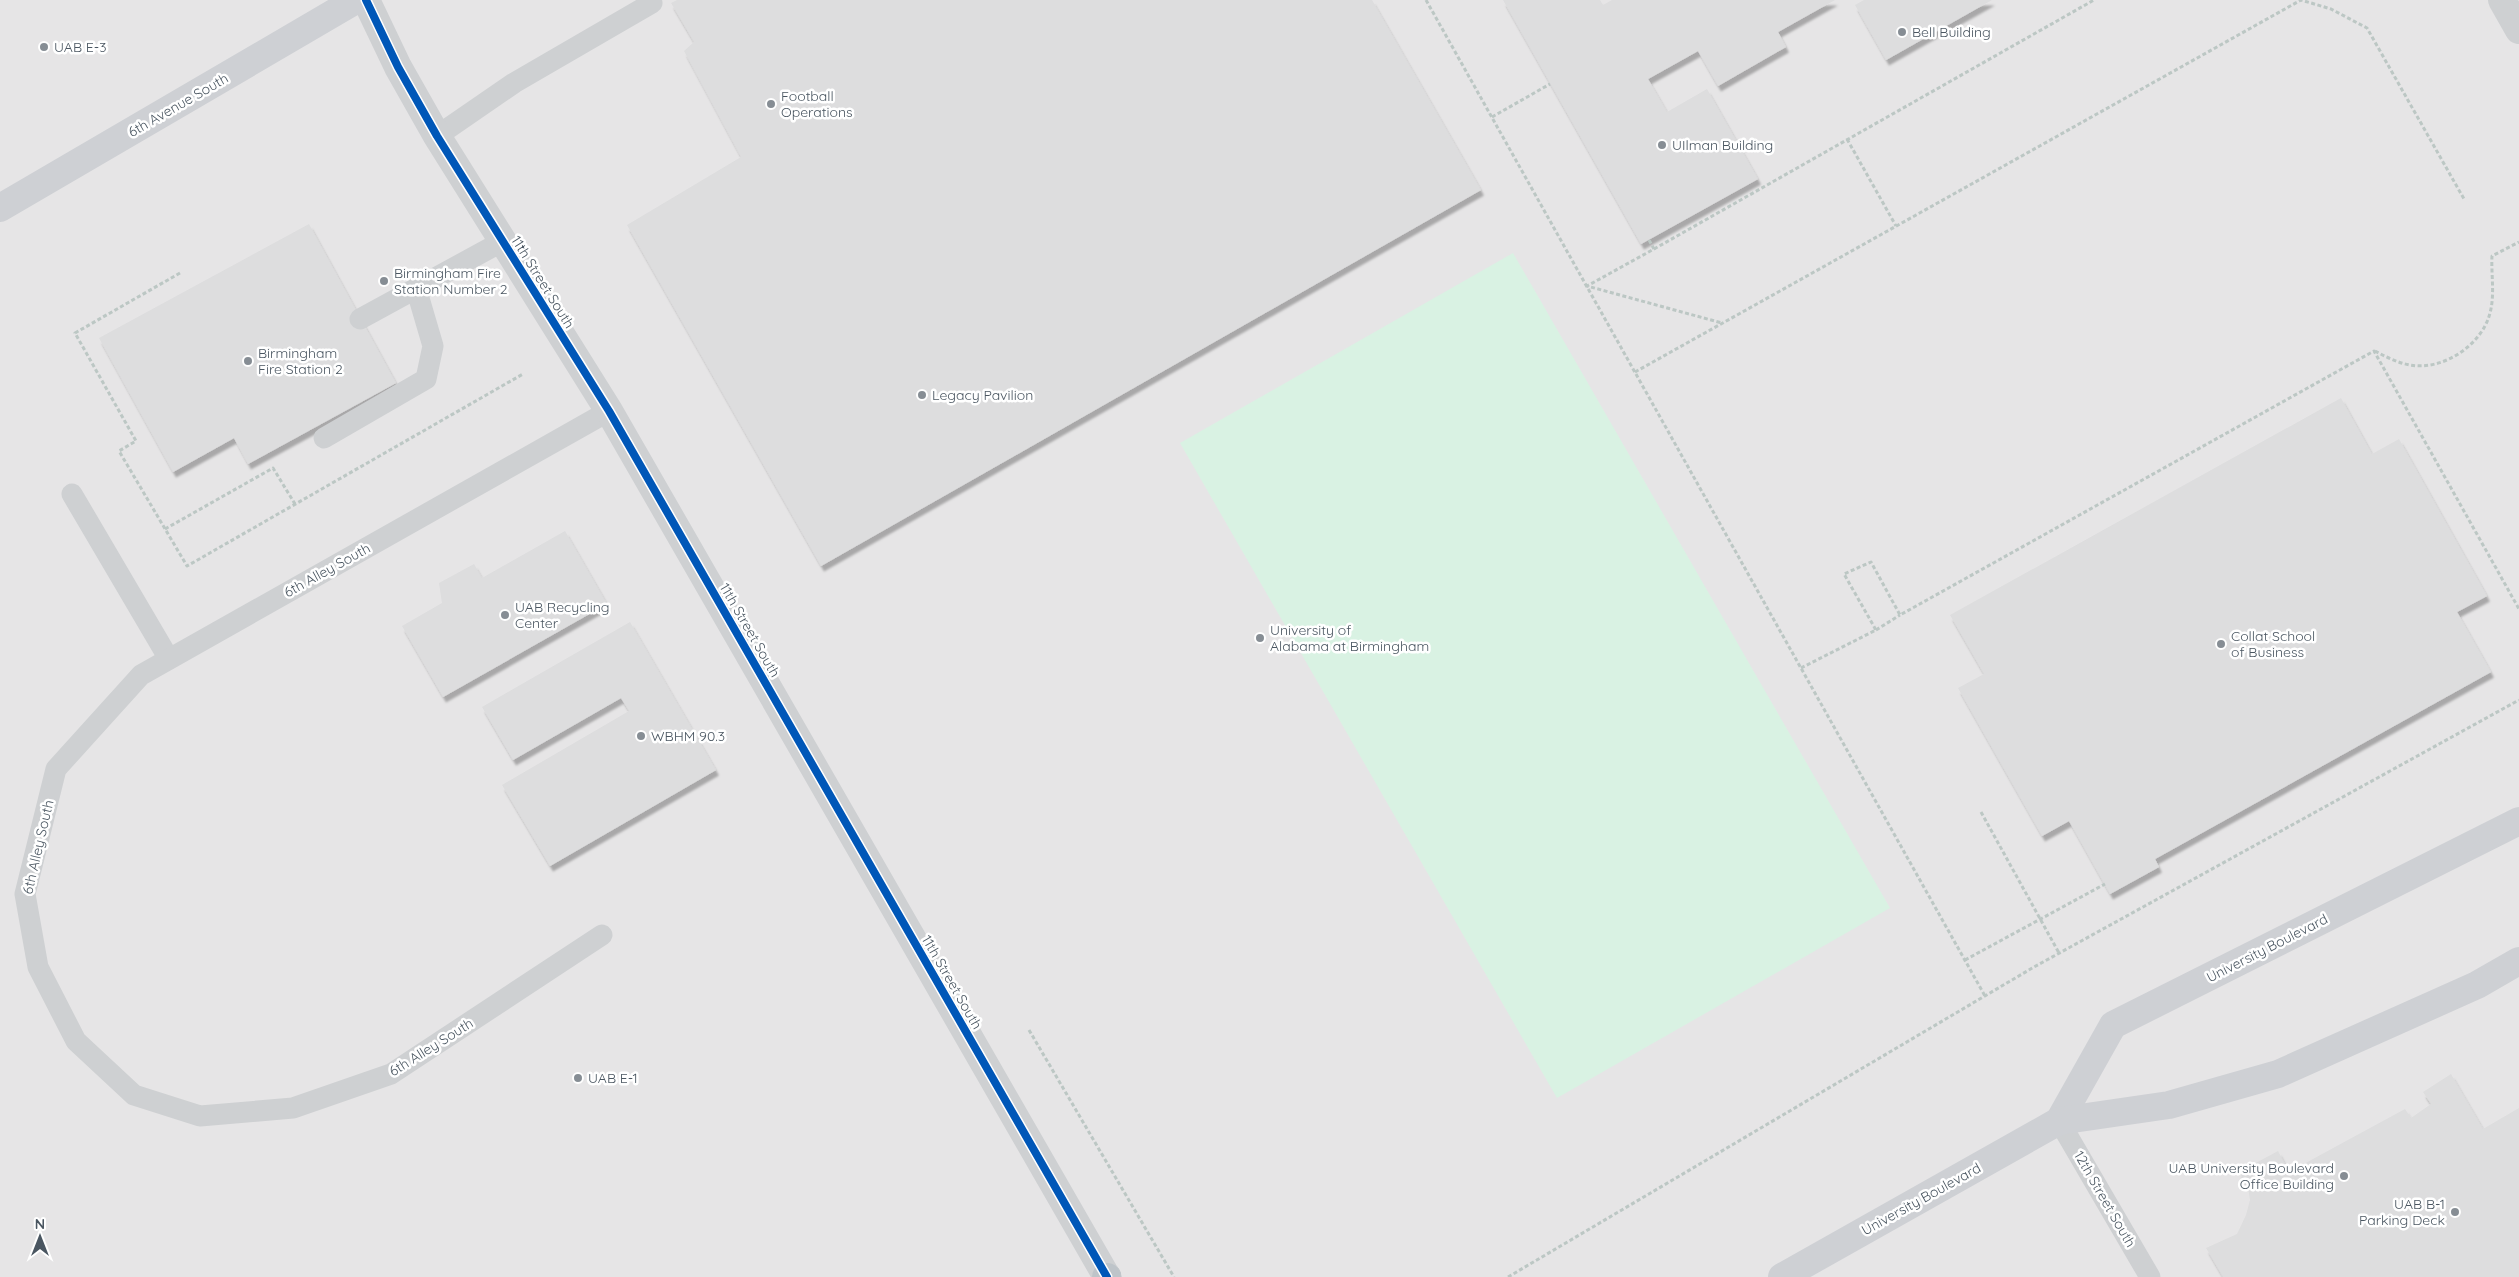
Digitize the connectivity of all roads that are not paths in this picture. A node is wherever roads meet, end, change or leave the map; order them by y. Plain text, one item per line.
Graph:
1 (356, 0) edge
2 (366, 0) edge
3 (2502, 0) edge
4 (652, 3) dead end
5 (2519, 30) edge
6 (437, 136) junction
7 (0, 208) edge
8 (503, 241) junction
9 (416, 288) junction
10 (360, 319) dead end
11 (609, 411) junction
12 (324, 438) dead end
13 (72, 494) dead end
14 (169, 659) junction
15 (2519, 821) edge
16 (602, 935) dead end
17 (2519, 961) edge
18 (2059, 1121) junction
19 (1107, 1277) edge
20 (1782, 1277) edge
21 (2150, 1277) edge

1 - 7 main road, 6th Avenue South
2 - 6 street, 11th Street South
3 - 5 street
4 - 6 lane
6 - 8 street, 11th Street South
8 - 9 lane
8 - 11 street, 11th Street South
9 - 10 lane
9 - 12 lane
11 - 14 lane, 6th Alley South
11 - 19 street, 11th Street South
13 - 14 lane
14 - 16 lane, 6th Alley South
15 - 18 main road, University Boulevard
17 - 18 main road, University Boulevard
18 - 20 main road, University Boulevard
18 - 21 lane, 12th Street South

